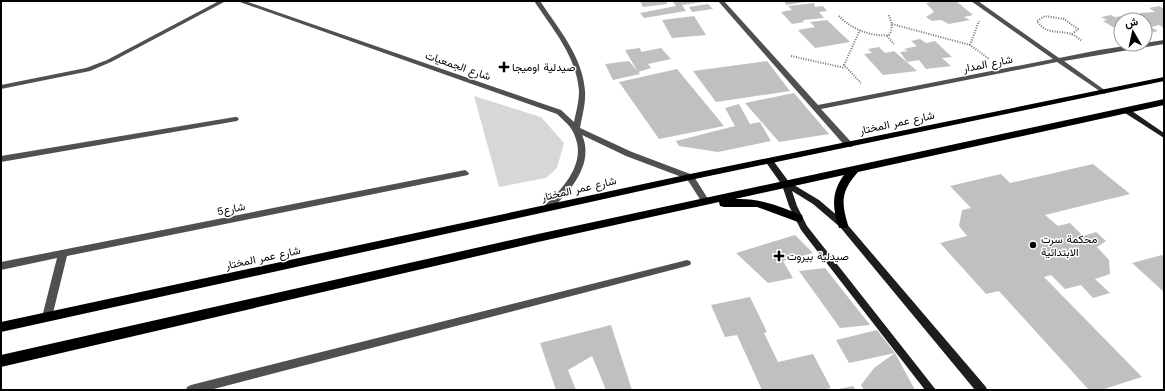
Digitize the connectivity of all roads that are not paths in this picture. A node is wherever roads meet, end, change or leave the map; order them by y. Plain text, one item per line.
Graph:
1 (223, 1) edge
2 (240, 1) edge
3 (537, 1) edge
4 (721, 1) edge
5 (974, 1) edge
6 (1164, 42) edge
7 (1059, 60) junction
8 (1164, 79) edge
9 (1, 87) edge
10 (1104, 92) junction
11 (1164, 102) edge
12 (815, 108) junction
13 (1127, 110) junction
14 (235, 119) dead end
15 (576, 128) junction
16 (1164, 136) edge
17 (849, 145) junction
18 (1, 158) edge
19 (769, 161) junction
20 (854, 170) junction
21 (464, 173) dead end
22 (690, 177) junction
23 (786, 184) junction
24 (706, 202) junction
25 (546, 209) junction
26 (798, 218) junction
27 (843, 225) junction
28 (62, 253) junction
29 (687, 263) dead end
30 (1, 266) edge
31 (47, 317) junction
32 (1, 327) edge
33 (1, 361) edge
34 (191, 390) edge
35 (931, 390) edge
36 (982, 390) edge

1 - 9 street
2 - 15 street, شارع الجمعيات
3 - 15 street
4 - 12 street
5 - 7 street
6 - 7 street, شارع المدار
7 - 10 street
7 - 12 street, شارع المدار
8 - 10 main road, شارع عمر المختار
10 - 17 main road, شارع عمر المختار
11 - 13 main road
12 - 17 street
13 - 16 street
13 - 20 main road
14 - 18 street
15 - 22 street
15 - 25 street
17 - 19 main road, شارع عمر المختار
19 - 22 main road, شارع عمر المختار
19 - 23 street
20 - 23 main road
20 - 27 main road
21 - 28 street, شارع5
22 - 24 street
22 - 25 main road, شارع عمر المختار
23 - 24 main road
23 - 26 street
23 - 27 street
24 - 26 main road
24 - 33 main road
25 - 31 main road, شارع عمر المختار
26 - 35 street
27 - 36 street
28 - 30 street, شارع5
28 - 31 street
29 - 34 street
31 - 32 main road, شارع عمر المختار

